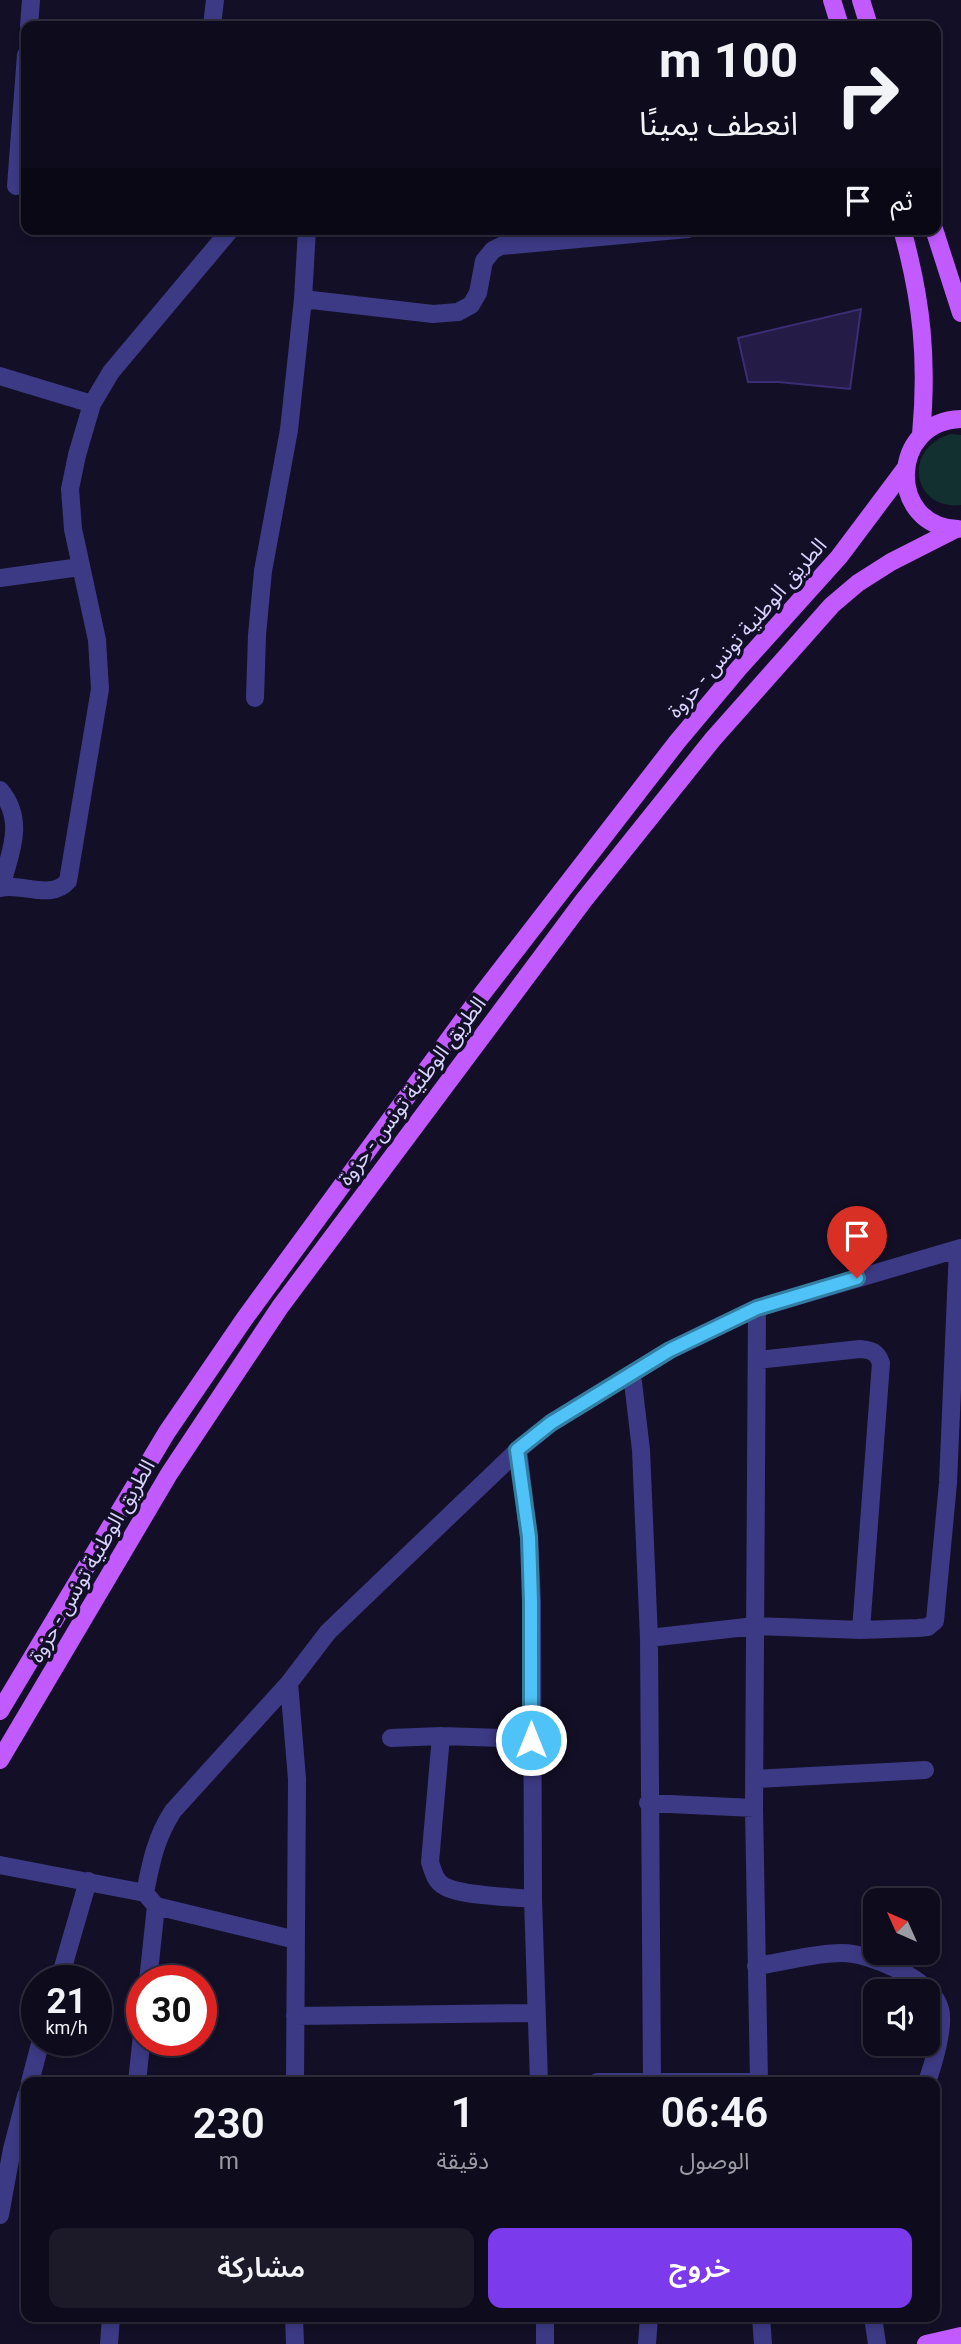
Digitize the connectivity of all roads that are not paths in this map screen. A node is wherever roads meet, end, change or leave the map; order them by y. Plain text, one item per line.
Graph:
1 (31, 0) edge
2 (215, 0) edge
3 (832, 0) edge
4 (860, 0) edge
5 (29, 21) edge
6 (213, 21) edge
7 (838, 21) edge
8 (867, 21) edge
9 (21, 110) edge
10 (14, 186) edge
11 (226, 235) edge
12 (307, 235) edge
13 (622, 235) edge
14 (904, 235) edge
15 (936, 235) edge
16 (303, 299) junction
17 (961, 313) edge
18 (0, 376) edge
19 (92, 404) junction
20 (961, 419) edge
21 (921, 435) junction
22 (905, 469) junction
23 (957, 529) edge
24 (80, 567) junction
25 (0, 578) edge
26 (255, 698) dead end
27 (0, 790) edge
28 (1, 887) edge
29 (452, 1037) junction
30 (472, 1050) junction
31 (959, 1248) edge
32 (757, 1308) junction
33 (758, 1360) junction
34 (632, 1374) junction
35 (517, 1450) junction
36 (955, 1483) edge
37 (755, 1626) junction
38 (861, 1630) junction
39 (649, 1638) junction
40 (289, 1683) junction
41 (0, 1711) edge
42 (441, 1736) junction
43 (391, 1738) dead end
44 (531, 1740) junction
45 (0, 1760) edge
46 (925, 1770) dead end
47 (755, 1779) junction
48 (648, 1803) junction
49 (754, 1808) junction
50 (0, 1865) edge
51 (88, 1881) junction
52 (150, 1899) junction
53 (533, 1899) junction
54 (296, 1940) junction
55 (64, 1965) edge
56 (148, 1965) edge
57 (756, 1966) junction
58 (536, 2013) junction
59 (295, 2016) junction
60 (37, 2056) edge
61 (140, 2056) edge
62 (31, 2077) edge
63 (138, 2077) edge
64 (295, 2077) edge
65 (539, 2077) edge
66 (652, 2077) edge
67 (759, 2077) edge
68 (928, 2077) edge
69 (21, 2115) edge
70 (0, 2214) edge
71 (110, 2322) edge
72 (294, 2322) edge
73 (545, 2322) edge
74 (649, 2322) edge
75 (761, 2322) edge
76 (874, 2322) edge
77 (961, 2336) edge
78 (108, 2344) edge
79 (295, 2344) edge
80 (545, 2344) edge
81 (647, 2344) edge
82 (763, 2344) edge
83 (877, 2344) edge
84 (926, 2344) edge

1 - 5 street
2 - 6 street
3 - 7 main road
4 - 8 main road
9 - 10 street
11 - 19 street
12 - 16 street
13 - 16 street
14 - 21 main road
15 - 17 main road
16 - 26 street
18 - 19 street
19 - 24 street
20 - 21 main road
21 - 22 main road, الطريق الوطنية تونس - حزوة
22 - 23 main road
22 - 29 main road, الطريق الوطنية تونس - حزوة
23 - 30 main road, الطريق الوطنية تونس - حزوة
24 - 25 street
24 - 28 street
27 - 28 street
29 - 30 main road
29 - 41 main road, الطريق الوطنية تونس - حزوة
30 - 45 main road, الطريق الوطنية تونس - حزوة
31 - 32 street
31 - 36 street
32 - 33 street
32 - 34 street
33 - 37 street
33 - 38 street
34 - 35 street
34 - 39 street
35 - 40 street
35 - 44 street
36 - 38 street
37 - 38 street
37 - 39 street
37 - 47 street
39 - 48 street
40 - 52 street
40 - 54 street
42 - 43 street
42 - 44 street
42 - 53 street
44 - 53 street
46 - 47 street
47 - 49 street
48 - 49 street
48 - 66 street
49 - 57 street
50 - 51 street
51 - 52 street
51 - 55 street
52 - 54 street
52 - 56 street
53 - 58 street
54 - 59 street
57 - 67 street
57 - 68 street
58 - 59 street
58 - 65 street
59 - 64 street
60 - 62 street
61 - 63 street
69 - 70 street
71 - 78 street
72 - 79 street
73 - 80 street
74 - 81 street
75 - 82 street
76 - 83 street
77 - 84 main road

